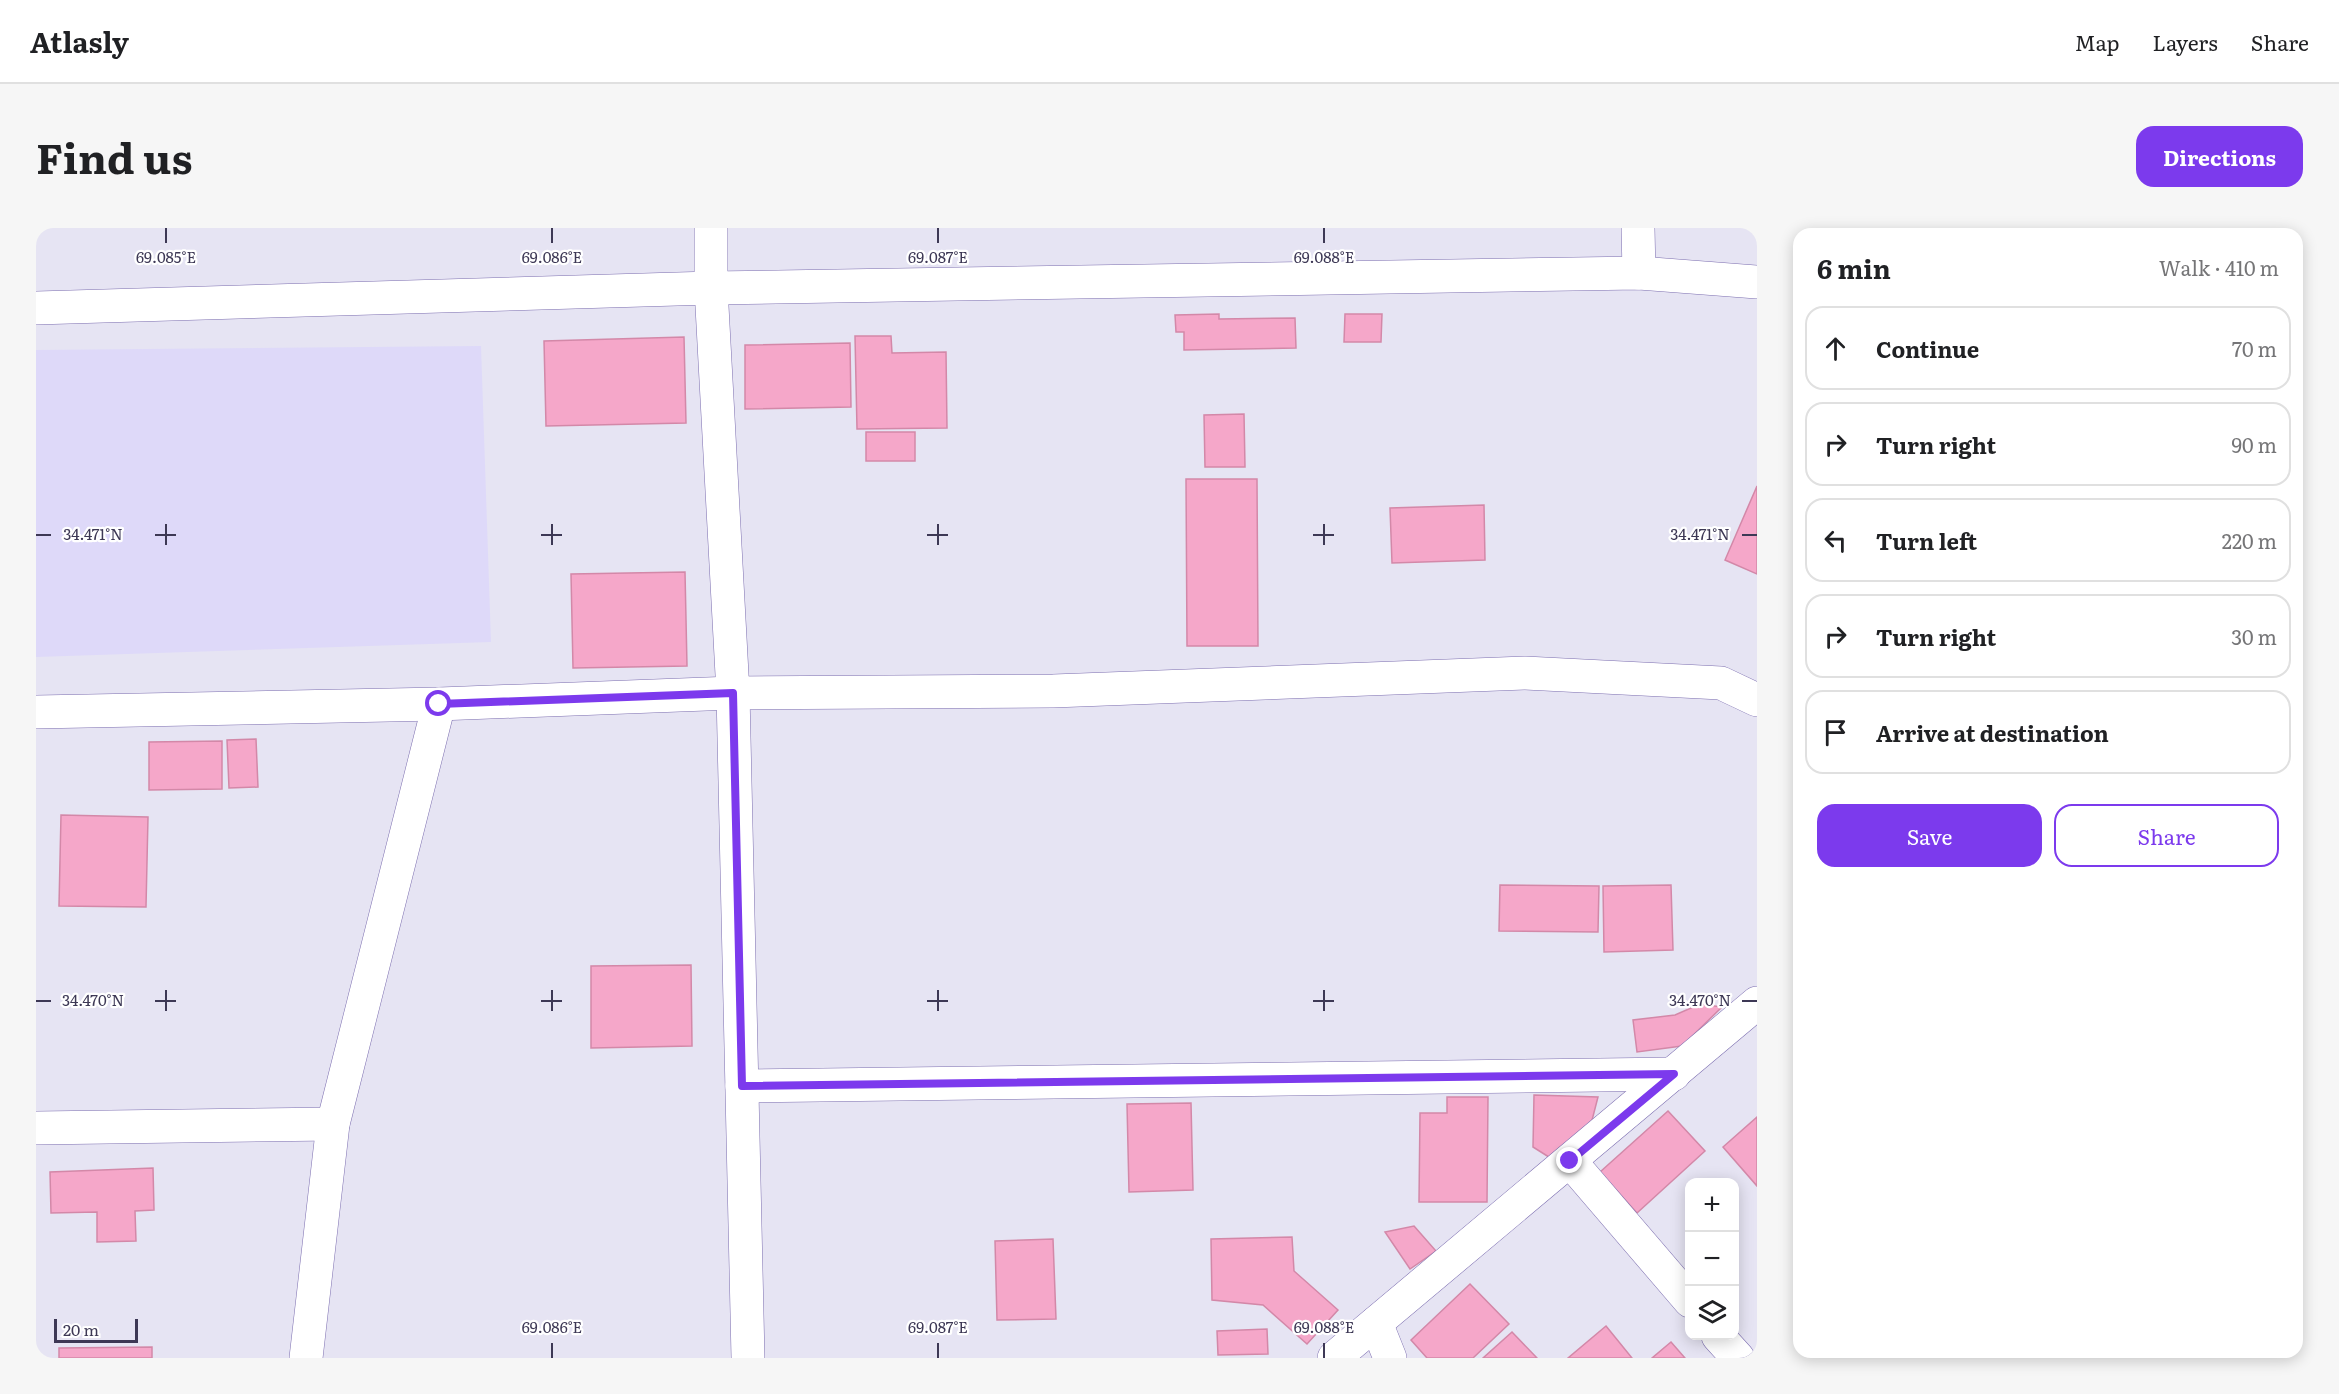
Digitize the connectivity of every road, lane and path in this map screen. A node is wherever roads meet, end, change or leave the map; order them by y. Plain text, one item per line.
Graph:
1 (711, 228) edge
2 (1638, 228) edge
3 (1639, 273) junction
4 (1757, 282) edge
5 (711, 288) junction
6 (36, 308) edge
7 (733, 693) junction
8 (1757, 700) edge
9 (439, 704) junction
10 (36, 712) edge
11 (1754, 1010) edge
12 (1674, 1074) junction
13 (742, 1086) junction
14 (333, 1124) junction
15 (36, 1128) edge
16 (1570, 1161) junction
17 (1685, 1296) edge
18 (1376, 1323) junction
19 (1723, 1340) edge
20 (306, 1358) edge
21 (748, 1358) edge
22 (1334, 1358) edge
23 (1390, 1358) edge
24 (1738, 1358) edge

1 - 5 street
2 - 3 street
3 - 4 street
3 - 5 street
5 - 6 street
5 - 7 street
7 - 8 street
7 - 9 street
7 - 13 street
9 - 10 street
9 - 14 street
11 - 12 street
12 - 13 street
12 - 16 street
13 - 21 street
14 - 15 street
14 - 20 street
16 - 17 street
16 - 18 street
18 - 22 street
18 - 23 street
19 - 24 street

